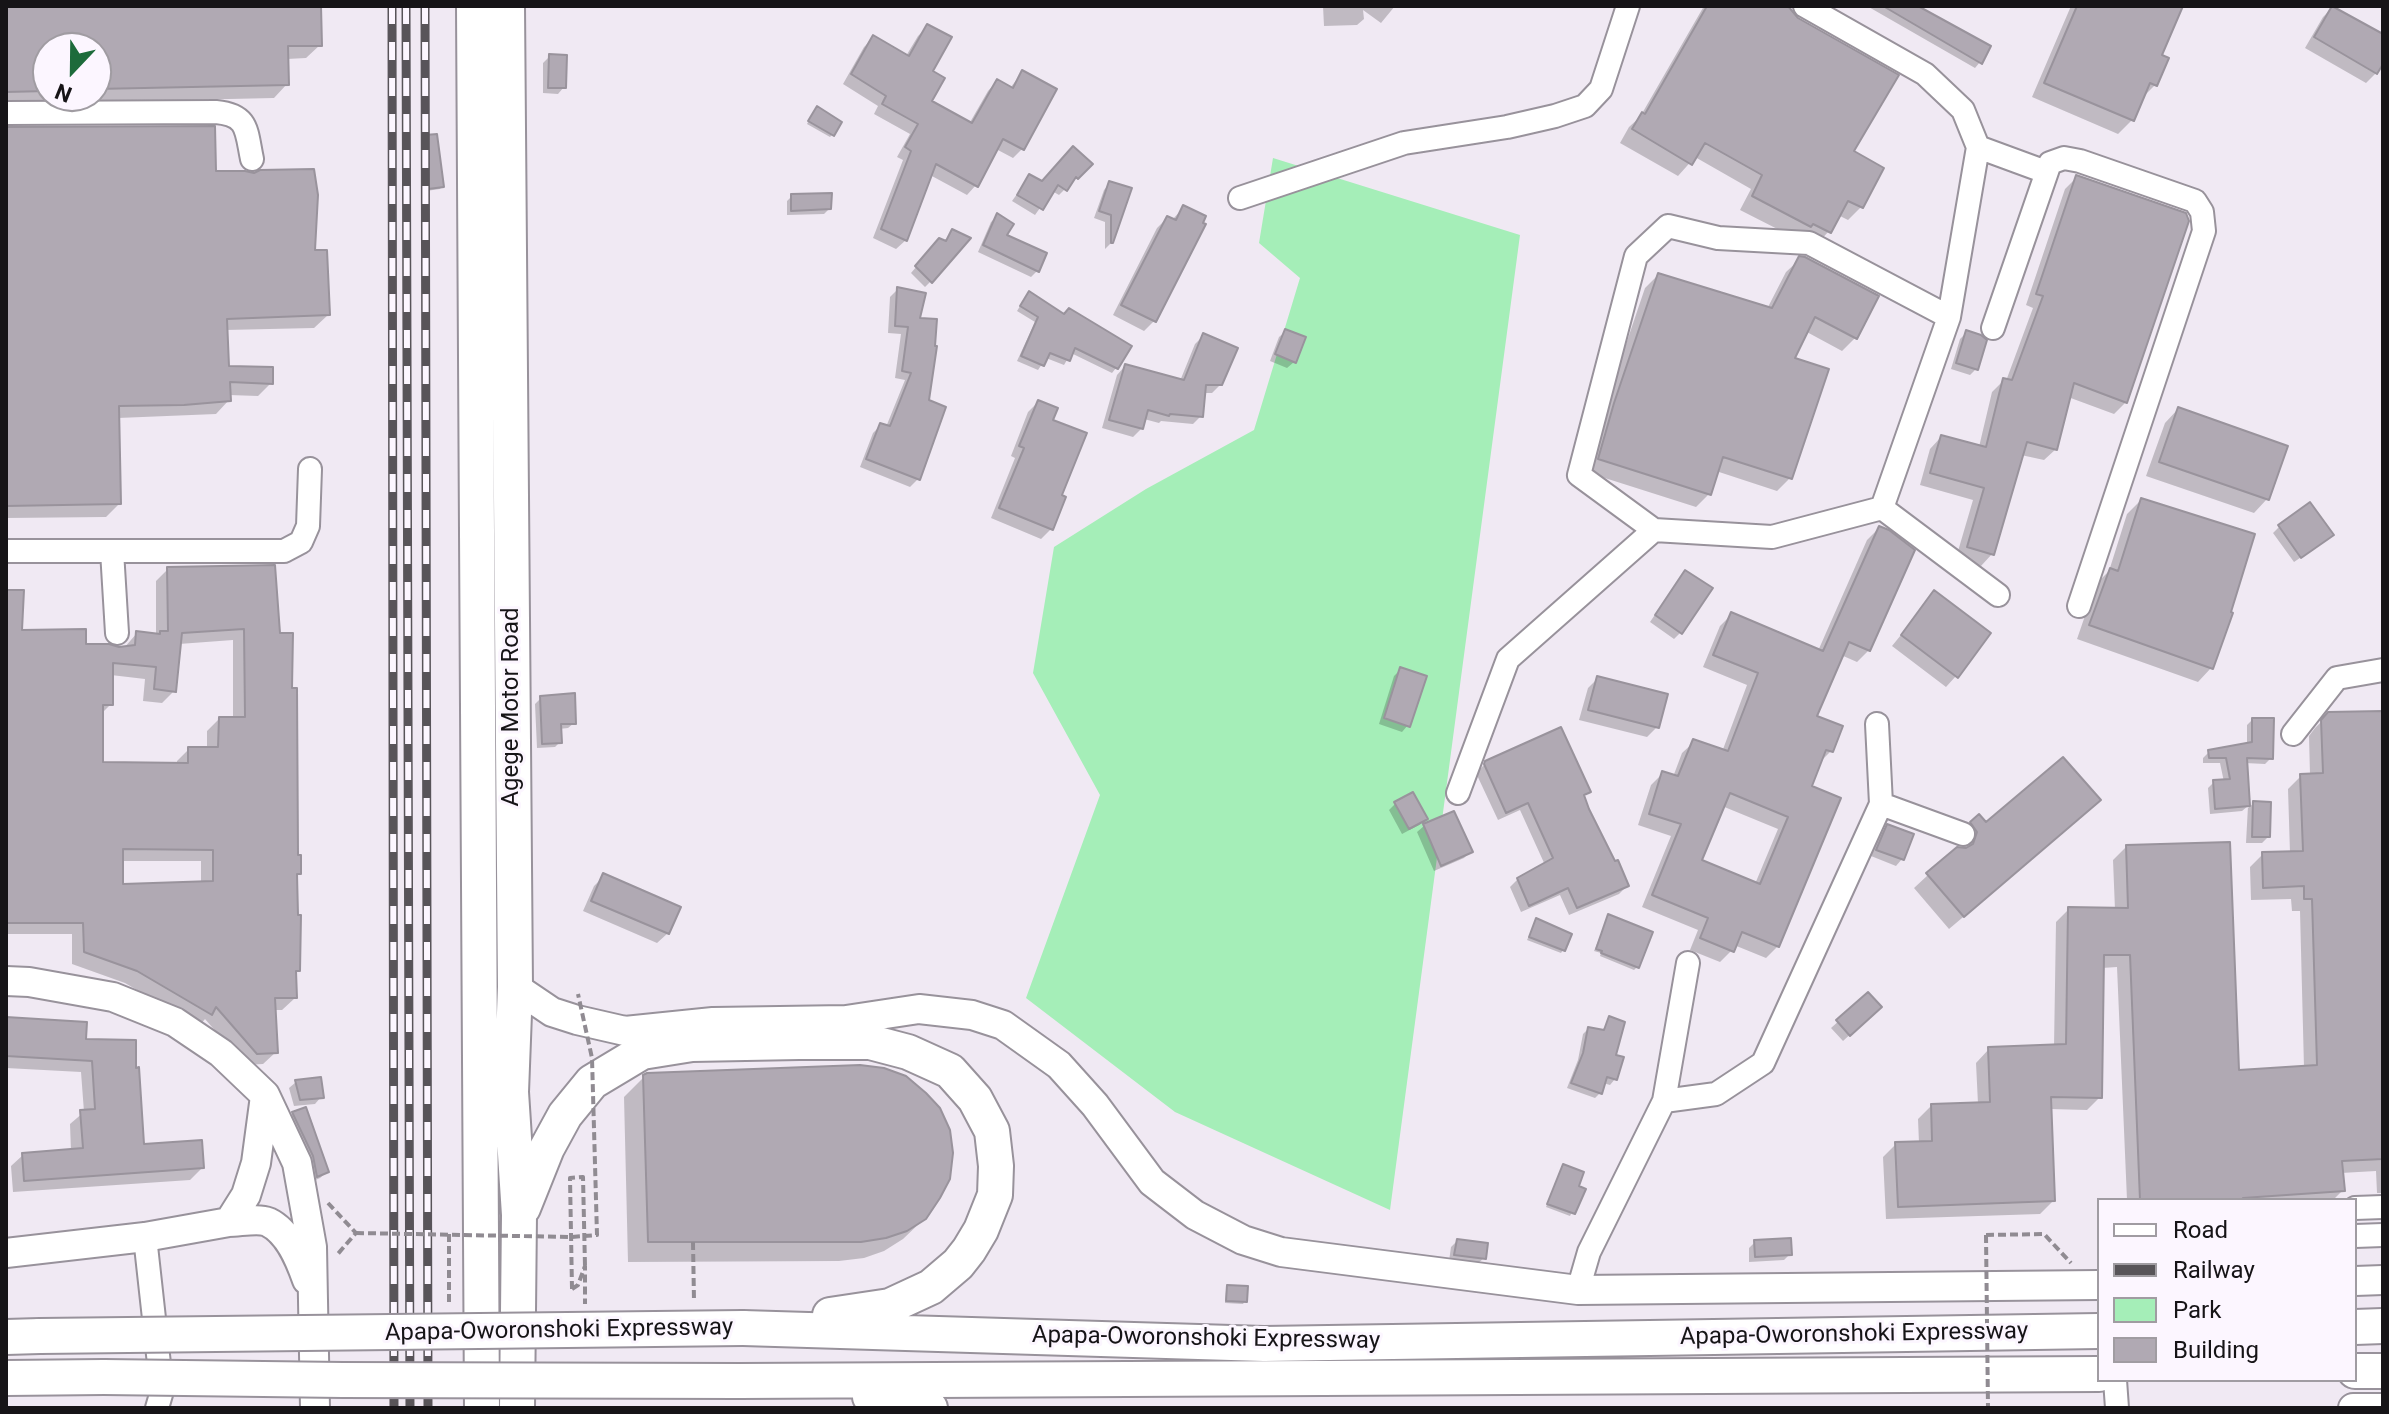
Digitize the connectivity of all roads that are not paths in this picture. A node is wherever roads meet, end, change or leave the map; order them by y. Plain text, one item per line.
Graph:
1 (474, 6) edge
2 (507, 6) edge
3 (1628, 6) edge
4 (1805, 6) edge
5 (6, 113) edge
6 (1978, 147) junction
7 (252, 159) dead end
8 (2046, 172) junction
9 (1240, 198) dead end
10 (1949, 317) junction
11 (1993, 328) dead end
12 (310, 469) dead end
13 (1882, 508) junction
14 (1654, 530) junction
15 (511, 546) junction
16 (6, 551) edge
17 (112, 551) junction
18 (478, 552) junction
19 (1998, 595) dead end
20 (2079, 606) dead end
21 (117, 633) dead end
22 (2383, 670) edge
23 (1877, 724) dead end
24 (2293, 734) dead end
25 (1458, 793) dead end
26 (1881, 804) junction
27 (1963, 834) dead end
28 (1688, 963) dead end
29 (6, 981) edge
30 (515, 987) junction
31 (265, 1095) junction
32 (1664, 1101) junction
33 (2383, 1207) edge
34 (2357, 1208) edge
35 (519, 1215) junction
36 (229, 1222) junction
37 (2383, 1235) edge
38 (2357, 1236) edge
39 (145, 1237) junction
40 (6, 1253) edge
41 (2383, 1280) edge
42 (2357, 1281) edge
43 (2097, 1285) edge
44 (1578, 1290) junction
45 (313, 1296) junction
46 (2383, 1326) edge
47 (2357, 1327) edge
48 (743, 1328) junction
49 (2097, 1331) edge
50 (6, 1337) edge
51 (2357, 1371) edge
52 (2383, 1371) edge
53 (2097, 1374) edge
54 (6, 1378) edge
55 (739, 1381) junction
56 (2115, 1382) edge
57 (157, 1408) edge
58 (315, 1408) edge
59 (482, 1408) edge
60 (517, 1408) edge
61 (930, 1408) edge
62 (2117, 1408) edge
63 (2353, 1408) edge
64 (2383, 1408) edge

1 - 18 highway, Agege Motor Road
2 - 15 highway, Agege Motor Road
3 - 9 street
4 - 6 street
5 - 7 street
6 - 8 street
6 - 10 street
8 - 11 street
8 - 20 street
10 - 13 street
10 - 14 street
12 - 17 street
13 - 14 street
13 - 19 street
14 - 25 street
15 - 18 highway
15 - 30 highway, Agege Motor Road
16 - 17 street
17 - 21 street
18 - 59 highway, Agege Motor Road
22 - 24 street
23 - 26 street
26 - 27 street
26 - 32 street
28 - 32 street
29 - 31 main road
30 - 35 highway, Agege Motor Road
30 - 44 main road, Apapa-Oworonshoki Expressway
31 - 36 main road
31 - 45 main road
32 - 44 street
33 - 34 street
35 - 48 highway
35 - 60 highway, Agege Motor Road
36 - 39 main road
36 - 45 main road
37 - 38 street
39 - 40 main road
39 - 57 street
41 - 42 main road
43 - 44 main road, Apapa-Oworonshoki Expressway
45 - 58 main road
46 - 47 highway
48 - 49 highway, Apapa-Oworonshoki Expressway
48 - 50 highway, Apapa-Oworonshoki Expressway, bridge
51 - 52 highway
53 - 55 highway, Apapa-Oworonshoki Expressway
54 - 55 highway, Apapa-Oworonshoki Expressway, bridge
55 - 61 highway
56 - 62 street
63 - 64 main road

